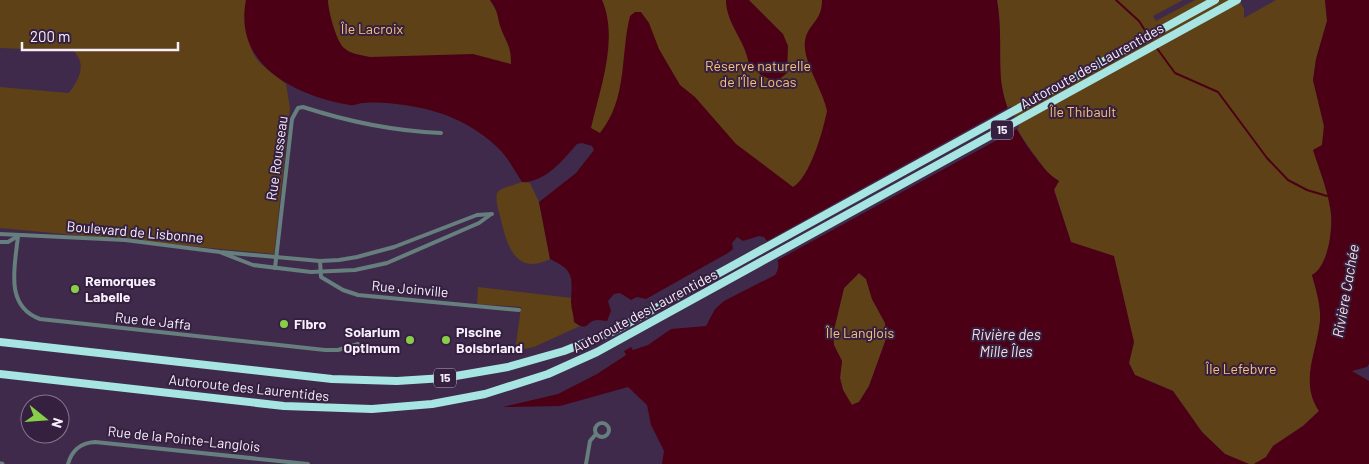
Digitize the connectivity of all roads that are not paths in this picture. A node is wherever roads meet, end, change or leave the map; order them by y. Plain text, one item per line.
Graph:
1 (1215, 0) edge
2 (1237, 0) edge
3 (441, 133) dead end
4 (0, 234) edge
5 (18, 236) junction
6 (0, 242) edge
7 (394, 247) junction
8 (220, 252) junction
9 (276, 257) junction
10 (401, 257) junction
11 (320, 261) junction
12 (276, 268) junction
13 (319, 272) junction
14 (519, 310) dead end
15 (0, 342) edge
16 (358, 344) dead end
17 (0, 374) edge
18 (596, 434) dead end
19 (68, 464) edge
20 (308, 464) edge
21 (586, 464) edge

1 - 15 highway, Autoroute des Laurentides / 15
2 - 17 highway, Autoroute des Laurentides / 15
3 - 9 street, Rue Rousseau
4 - 5 street, Boulevard de Lisbonne
5 - 6 street, Boulevard de Lisbonne
5 - 8 street, Boulevard de Lisbonne
5 - 16 street, Rue de Jaffa
7 - 10 street
7 - 10 street, Boulevard de Lisbonne
7 - 11 street, Boulevard de Lisbonne
8 - 9 street, Boulevard de Lisbonne
8 - 12 street, Boulevard de Lisbonne
9 - 11 street, Boulevard de Lisbonne
9 - 12 street, Rue Rousseau
10 - 13 street, Boulevard de Lisbonne
11 - 13 street
12 - 13 street, Boulevard de Lisbonne
13 - 14 street, Rue Joinville
18 - 21 street
19 - 20 street, Rue de la Pointe-Langlois

